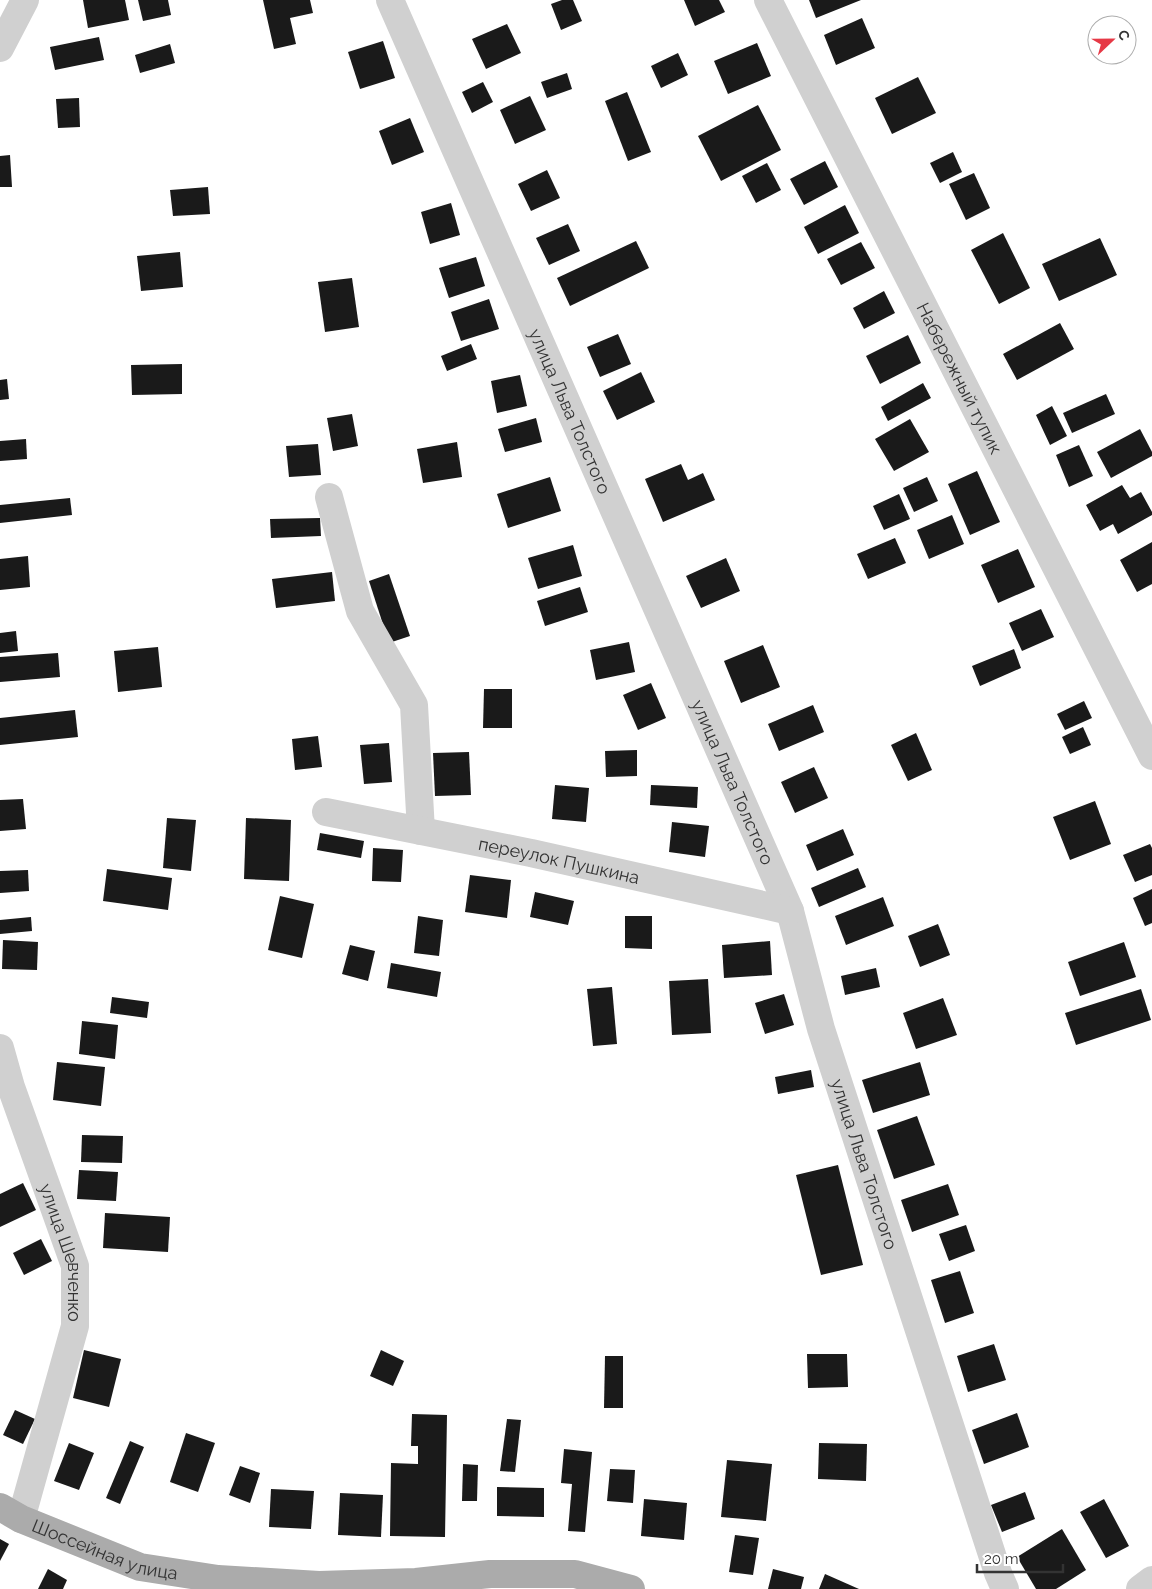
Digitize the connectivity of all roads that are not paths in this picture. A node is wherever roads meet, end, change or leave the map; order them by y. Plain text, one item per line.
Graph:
1 (25, 0) edge
2 (390, 0) edge
3 (768, 0) edge
4 (0, 48) edge
5 (328, 497) dead end
6 (1152, 756) edge
7 (326, 812) dead end
8 (422, 831) junction
9 (790, 911) junction
10 (0, 1048) edge
11 (10, 1513) edge
12 (1152, 1580) edge
13 (631, 1589) edge
14 (1004, 1589) edge
15 (1140, 1589) edge

1 - 4 street
2 - 9 street, улица Льва Толстого
3 - 6 street, Набережный тупик
5 - 8 street
7 - 8 street, переулок Пушкина
8 - 9 street, переулок Пушкина
9 - 14 street, улица Льва Толстого
10 - 11 street, улица Шевченко
11 - 13 main road, Шоссейная улица
12 - 15 street

